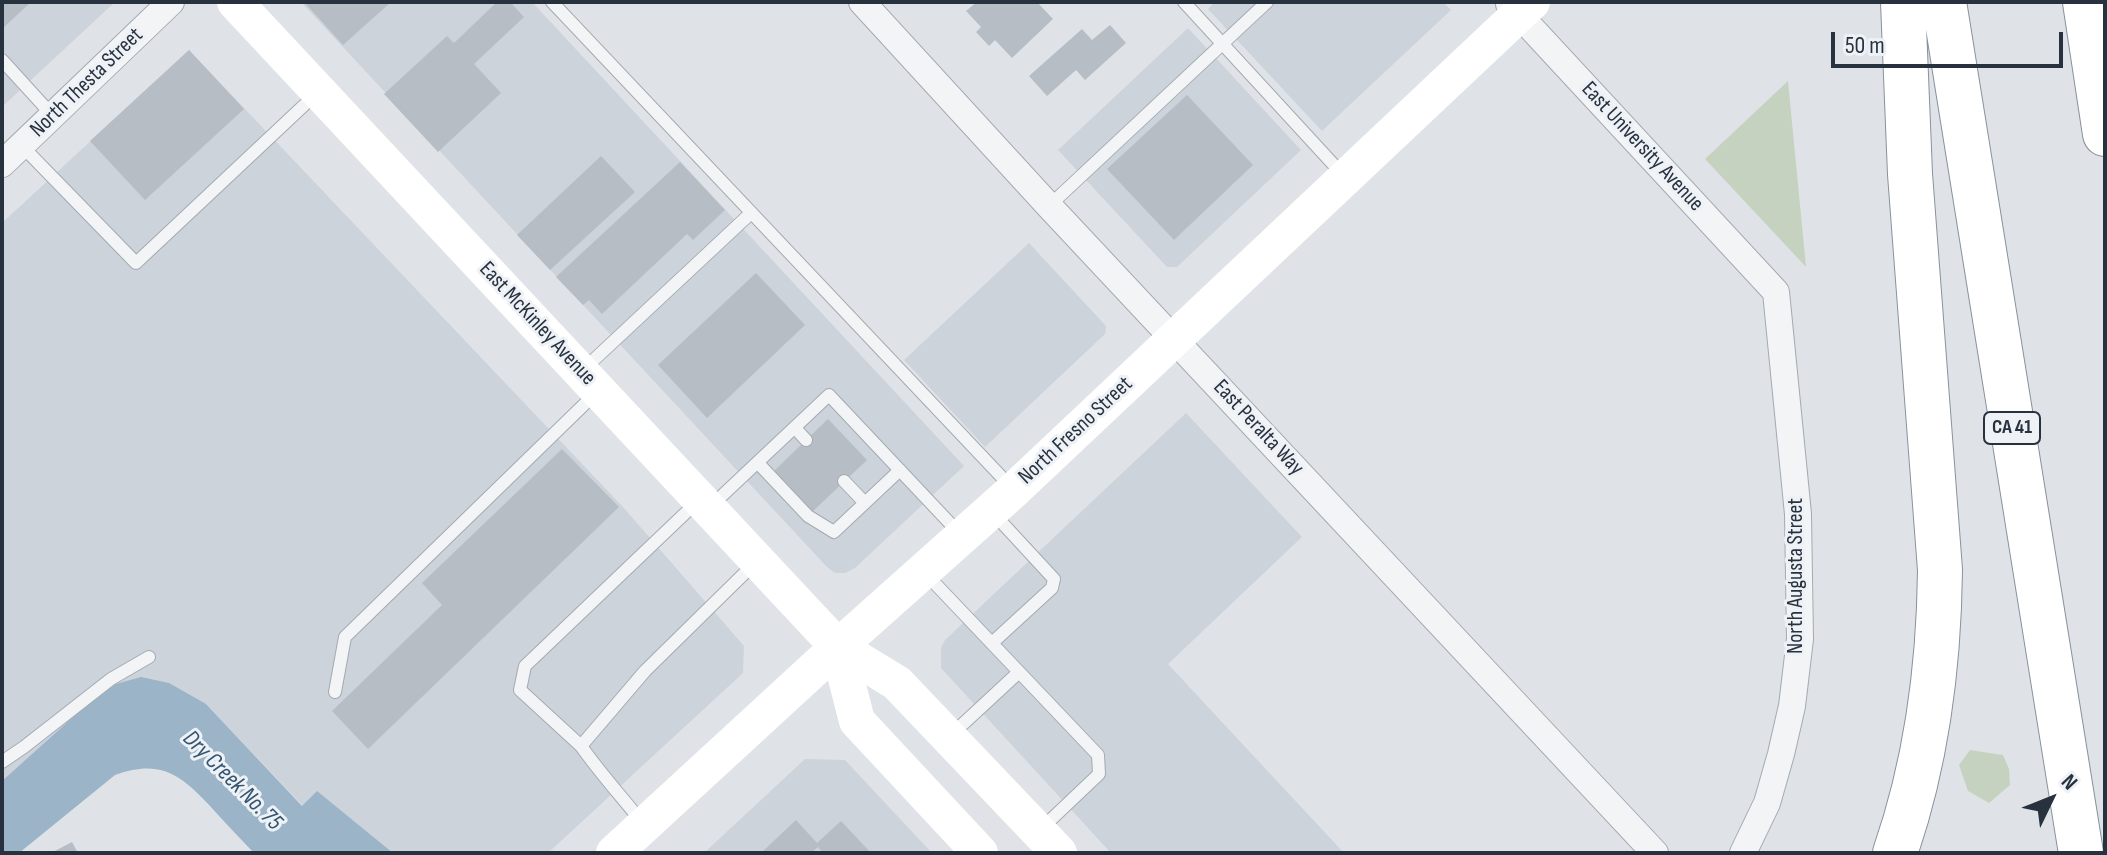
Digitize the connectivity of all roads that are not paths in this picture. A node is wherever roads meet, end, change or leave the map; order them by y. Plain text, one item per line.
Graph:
1 (171, 2) edge
2 (235, 2) edge
3 (552, 2) edge
4 (862, 2) edge
5 (1184, 2) edge
6 (1267, 2) edge
7 (1903, 2) edge
8 (1944, 2) edge
9 (2087, 2) edge
10 (1519, 6) edge
11 (1222, 43) junction
12 (2, 60) edge
13 (2105, 76) edge
14 (319, 92) junction
15 (53, 116) junction
16 (2105, 134) edge
17 (22, 146) junction
18 (2, 164) edge
19 (1346, 178) junction
20 (1049, 206) junction
21 (751, 213) junction
22 (1776, 292) joint
23 (1174, 339) junction
24 (590, 381) junction
25 (795, 428) junction
26 (806, 440) dead end
27 (758, 463) junction
28 (900, 470) junction
29 (844, 481) dead end
30 (1002, 500) junction
31 (865, 503) junction
32 (705, 504) junction
33 (962, 536) junction
34 (758, 561) junction
35 (923, 571) junction
36 (992, 643) junction
37 (838, 647) junction
38 (149, 657) dead end
39 (1019, 672) junction
40 (335, 692) dead end
41 (949, 737) junction
42 (581, 746) junction
43 (2, 762) edge
44 (644, 825) junction
45 (1048, 842) edge
46 (614, 853) edge
47 (980, 853) edge
48 (1655, 853) edge
49 (1743, 853) edge
50 (1895, 853) edge
51 (2081, 853) edge

1 - 15 street, North Thesta Street
2 - 14 main road, East McKinley Avenue
3 - 21 lane
4 - 20 street, East Peralta Way
5 - 11 lane
6 - 11 lane
7 - 50 highway
8 - 51 highway, CA 41
9 - 13 highway
9 - 16 highway
10 - 19 main road, North Fresno Street
10 - 22 street, East University Avenue
11 - 19 lane
11 - 20 lane
12 - 15 lane
14 - 17 lane
14 - 24 main road, East McKinley Avenue
15 - 17 street, North Thesta Street
17 - 18 street, North Thesta Street
19 - 23 main road, North Fresno Street
20 - 23 street, East Peralta Way
21 - 24 lane
21 - 30 lane
22 - 49 street, North Augusta Street
23 - 30 main road, North Fresno Street
23 - 48 street, East Peralta Way
24 - 32 main road, East McKinley Avenue
24 - 40 lane
25 - 26 lane
25 - 27 lane
25 - 28 lane
27 - 31 lane
27 - 32 lane
28 - 31 lane
28 - 33 lane
29 - 31 lane
30 - 33 main road, North Fresno Street
30 - 36 lane
32 - 34 main road, East McKinley Avenue
32 - 42 lane
33 - 35 main road, North Fresno Street
34 - 37 main road, East McKinley Avenue
34 - 42 lane
35 - 36 lane
35 - 37 main road, North Fresno Street
36 - 39 lane
37 - 41 main road, East McKinley Avenue
37 - 44 main road, North Fresno Street
37 - 47 main road, East McKinley Avenue
38 - 43 lane
39 - 41 lane
39 - 45 lane
41 - 45 main road, East McKinley Avenue
42 - 44 lane
44 - 46 main road, North Fresno Street

